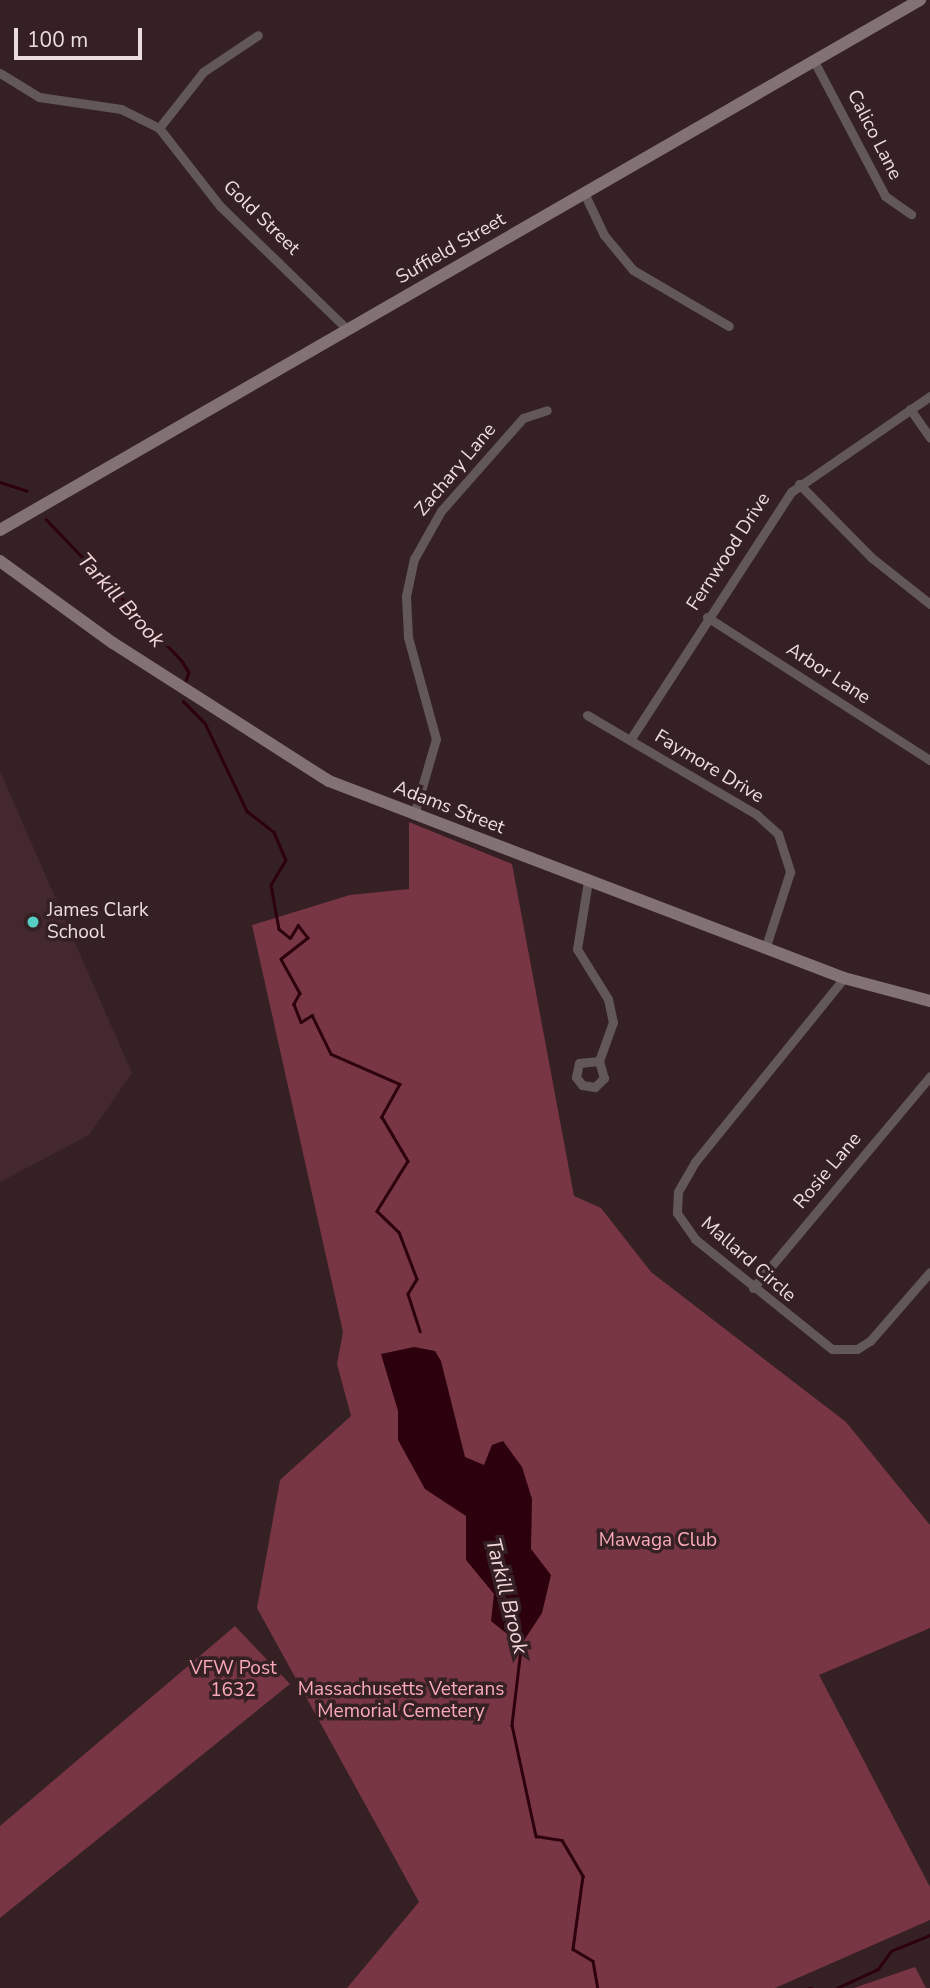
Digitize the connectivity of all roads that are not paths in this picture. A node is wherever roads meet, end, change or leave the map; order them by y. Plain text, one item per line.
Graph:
1 (920, 0) edge
2 (258, 35) dead end
3 (815, 63) junction
4 (0, 73) edge
5 (159, 128) junction
6 (585, 195) junction
7 (911, 214) dead end
8 (729, 326) dead end
9 (348, 330) junction
10 (930, 397) edge
11 (911, 409) junction
12 (547, 410) dead end
13 (930, 438) edge
14 (799, 484) junction
15 (0, 530) edge
16 (0, 561) edge
17 (930, 604) edge
18 (707, 617) junction
19 (587, 715) dead end
20 (630, 740) junction
21 (930, 760) edge
22 (414, 815) junction
23 (588, 881) junction
24 (765, 948) junction
25 (844, 978) junction
26 (930, 1001) edge
27 (599, 1061) dead end
28 (930, 1076) edge
29 (930, 1272) edge
30 (753, 1288) junction

1 - 3 main road, Suffield Street
2 - 5 street
3 - 6 main road, Suffield Street
3 - 7 street, Calico Lane
4 - 5 street, Gold Street
5 - 9 street, Gold Street
6 - 8 street
6 - 9 main road, Suffield Street
9 - 15 main road, Suffield Street
10 - 11 street, Fernwood Drive
11 - 13 street
11 - 14 street, Fernwood Drive
12 - 22 street, Zachary Lane
14 - 17 street
14 - 18 street, Fernwood Drive
16 - 22 main road, Adams Street
18 - 20 street, Fernwood Drive
18 - 21 street, Arbor Lane
19 - 20 street, Faymore Drive
20 - 24 street, Faymore Drive
22 - 23 main road, Adams Street
23 - 24 main road, Adams Street
23 - 27 street
24 - 25 main road, Adams Street
25 - 26 main road, Adams Street
25 - 30 street, Mallard Circle
28 - 30 street, Rosie Lane
29 - 30 street, Mallard Circle

